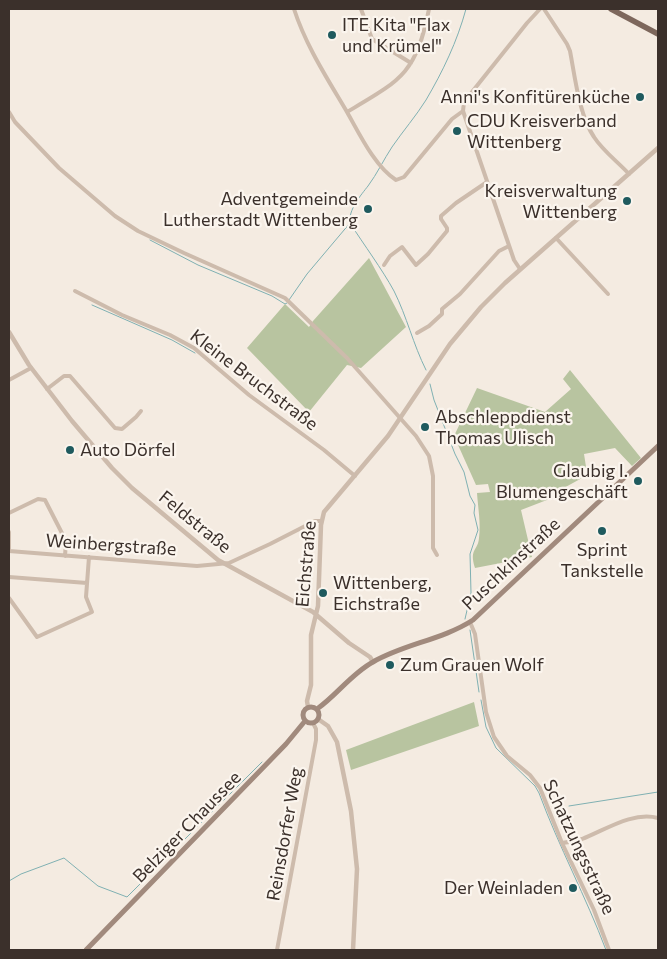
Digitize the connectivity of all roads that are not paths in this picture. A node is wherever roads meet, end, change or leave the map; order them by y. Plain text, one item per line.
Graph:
1 (294, 9) edge
2 (361, 9) edge
3 (429, 9) edge
4 (540, 9) edge
5 (544, 9) edge
6 (611, 9) edge
7 (658, 34) edge
8 (411, 64) junction
9 (463, 111) junction
10 (9, 112) edge
11 (347, 112) junction
12 (658, 148) edge
13 (629, 174) junction
14 (488, 182) junction
15 (556, 238) junction
16 (509, 246) junction
17 (384, 265) dead end
18 (520, 270) junction
19 (75, 291) dead end
20 (608, 294) dead end
21 (9, 332) edge
22 (417, 333) dead end
23 (31, 368) junction
24 (9, 380) edge
25 (47, 389) junction
26 (141, 411) dead end
27 (400, 419) junction
28 (658, 446) edge
29 (355, 476) junction
30 (9, 513) edge
31 (321, 521) junction
32 (9, 532) edge
33 (9, 550) edge
34 (437, 555) dead end
35 (65, 556) junction
36 (89, 557) junction
37 (224, 565) junction
38 (9, 577) edge
39 (87, 583) junction
40 (9, 598) edge
41 (316, 614) junction
42 (468, 623) junction
43 (373, 662) junction
44 (308, 707) junction
45 (318, 709) junction
46 (318, 719) junction
47 (305, 721) junction
48 (313, 723) junction
49 (658, 818) edge
50 (562, 843) junction
51 (86, 950) edge
52 (277, 950) edge
53 (354, 950) edge
54 (609, 950) edge

1 - 11 street
2 - 8 street
3 - 8 street
4 - 9 street
5 - 13 street
6 - 7 main road
8 - 11 street
9 - 11 street
9 - 14 street
10 - 27 street
12 - 13 street, Eichstraße
13 - 15 street, Eichstraße
14 - 16 street
14 - 17 street
15 - 18 street, Eichstraße
15 - 20 street
16 - 18 street
16 - 22 street
18 - 27 street, Eichstraße
19 - 29 street, Kleine Bruchstraße
21 - 23 street, Feldstraße
23 - 24 street
23 - 25 street, Feldstraße
25 - 26 street
25 - 37 street, Feldstraße
27 - 29 street, Eichstraße
27 - 34 street
28 - 42 main road, Puschkinstraße
29 - 31 street, Eichstraße
30 - 35 street
31 - 37 street, Weinbergstraße
31 - 41 street, Eichstraße
32 - 33 street
33 - 35 street, Weinbergstraße
35 - 36 street, Weinbergstraße
36 - 37 street, Weinbergstraße
36 - 39 street
37 - 41 street, Feldstraße
38 - 39 street
39 - 40 street
41 - 43 street, Feldstraße
41 - 44 street, Eichstraße
42 - 43 main road, Puschkinstraße
42 - 50 street, Schatzungsstraße
43 - 45 main road, Puschkinstraße
44 - 45 main road
44 - 47 main road
45 - 46 main road
46 - 48 main road
46 - 53 street
47 - 48 main road
47 - 51 main road, Belziger Chaussee
48 - 52 street, Reinsdorfer Weg
49 - 50 street
50 - 54 street, Schatzungsstraße

